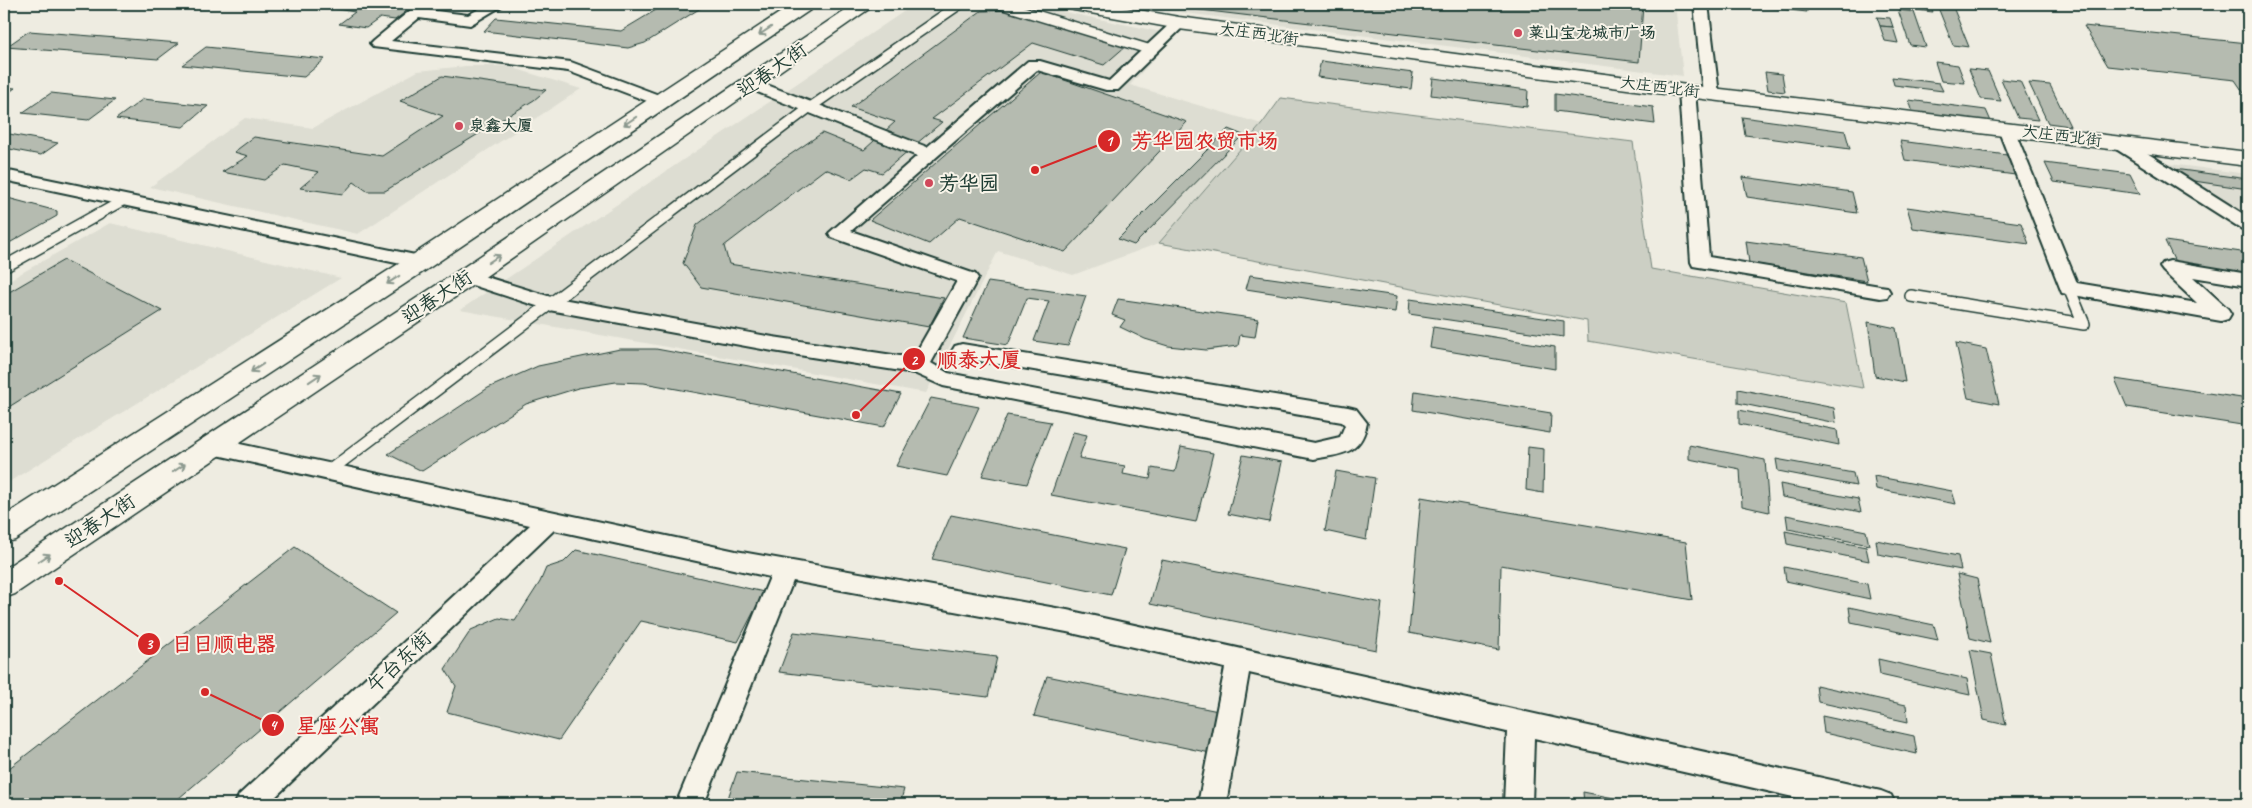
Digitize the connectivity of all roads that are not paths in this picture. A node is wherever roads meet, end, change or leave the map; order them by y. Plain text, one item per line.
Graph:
1 (498, 4) edge
2 (806, 4) edge
3 (866, 4) edge
4 (960, 4) edge
5 (1000, 4) edge
6 (1074, 4) edge
7 (1701, 4) edge
8 (424, 9) edge
9 (1179, 23) junction
10 (1152, 50) junction
11 (751, 84) junction
12 (1687, 91) junction
13 (1711, 94) junction
14 (661, 101) junction
15 (809, 108) junction
16 (2006, 129) junction
17 (2119, 143) junction
18 (928, 154) junction
19 (2248, 159) edge
20 (4, 175) edge
21 (124, 200) junction
22 (2248, 225) edge
23 (420, 262) junction
24 (4, 267) edge
25 (467, 277) junction
26 (2248, 280) edge
27 (2068, 288) junction
28 (1880, 292) dead end
29 (1911, 296) dead end
30 (549, 303) junction
31 (962, 351) dead end
32 (919, 366) junction
33 (212, 446) junction
34 (328, 471) junction
35 (550, 520) junction
36 (4, 531) edge
37 (785, 570) junction
38 (4, 585) edge
39 (1239, 660) junction
40 (1521, 723) junction
41 (249, 804) edge
42 (690, 804) edge
43 (1212, 804) edge
44 (1518, 804) edge
45 (1881, 804) edge

1 - 8 street
2 -> 14 main road, 迎春大街
3 - 11 main road, 迎春大街
4 - 15 lane
5 - 10 lane
6 - 9 main road, 大庄西北街
7 - 13 street
8 - 14 street
9 - 10 street
9 - 12 main road, 大庄西北街
10 - 18 street
11 - 15 street
25 -> 11 main road, 迎春大街
12 - 13 main road, 大庄西北街
12 - 28 street
13 - 16 main road, 大庄西北街
14 -> 23 main road, 迎春大街
15 - 18 street
15 - 30 lane
16 - 17 main road, 大庄西北街
16 - 27 street
17 - 19 main road, 大庄西北街
17 - 22 street
18 - 32 street
20 - 21 street
21 - 23 street
21 - 24 lane
23 -> 36 main road, 迎春大街
25 - 30 street
33 -> 25 main road, 迎春大街
26 - 27 street
27 - 29 lane
30 - 32 street
30 - 34 lane
31 - 32 street
33 - 34 street
38 -> 33 main road, 迎春大街
34 - 35 street
35 - 37 street
35 - 41 street, 午台东街
37 - 39 street
37 - 42 street
39 - 40 street
39 - 43 street
40 - 44 street
40 - 45 street

